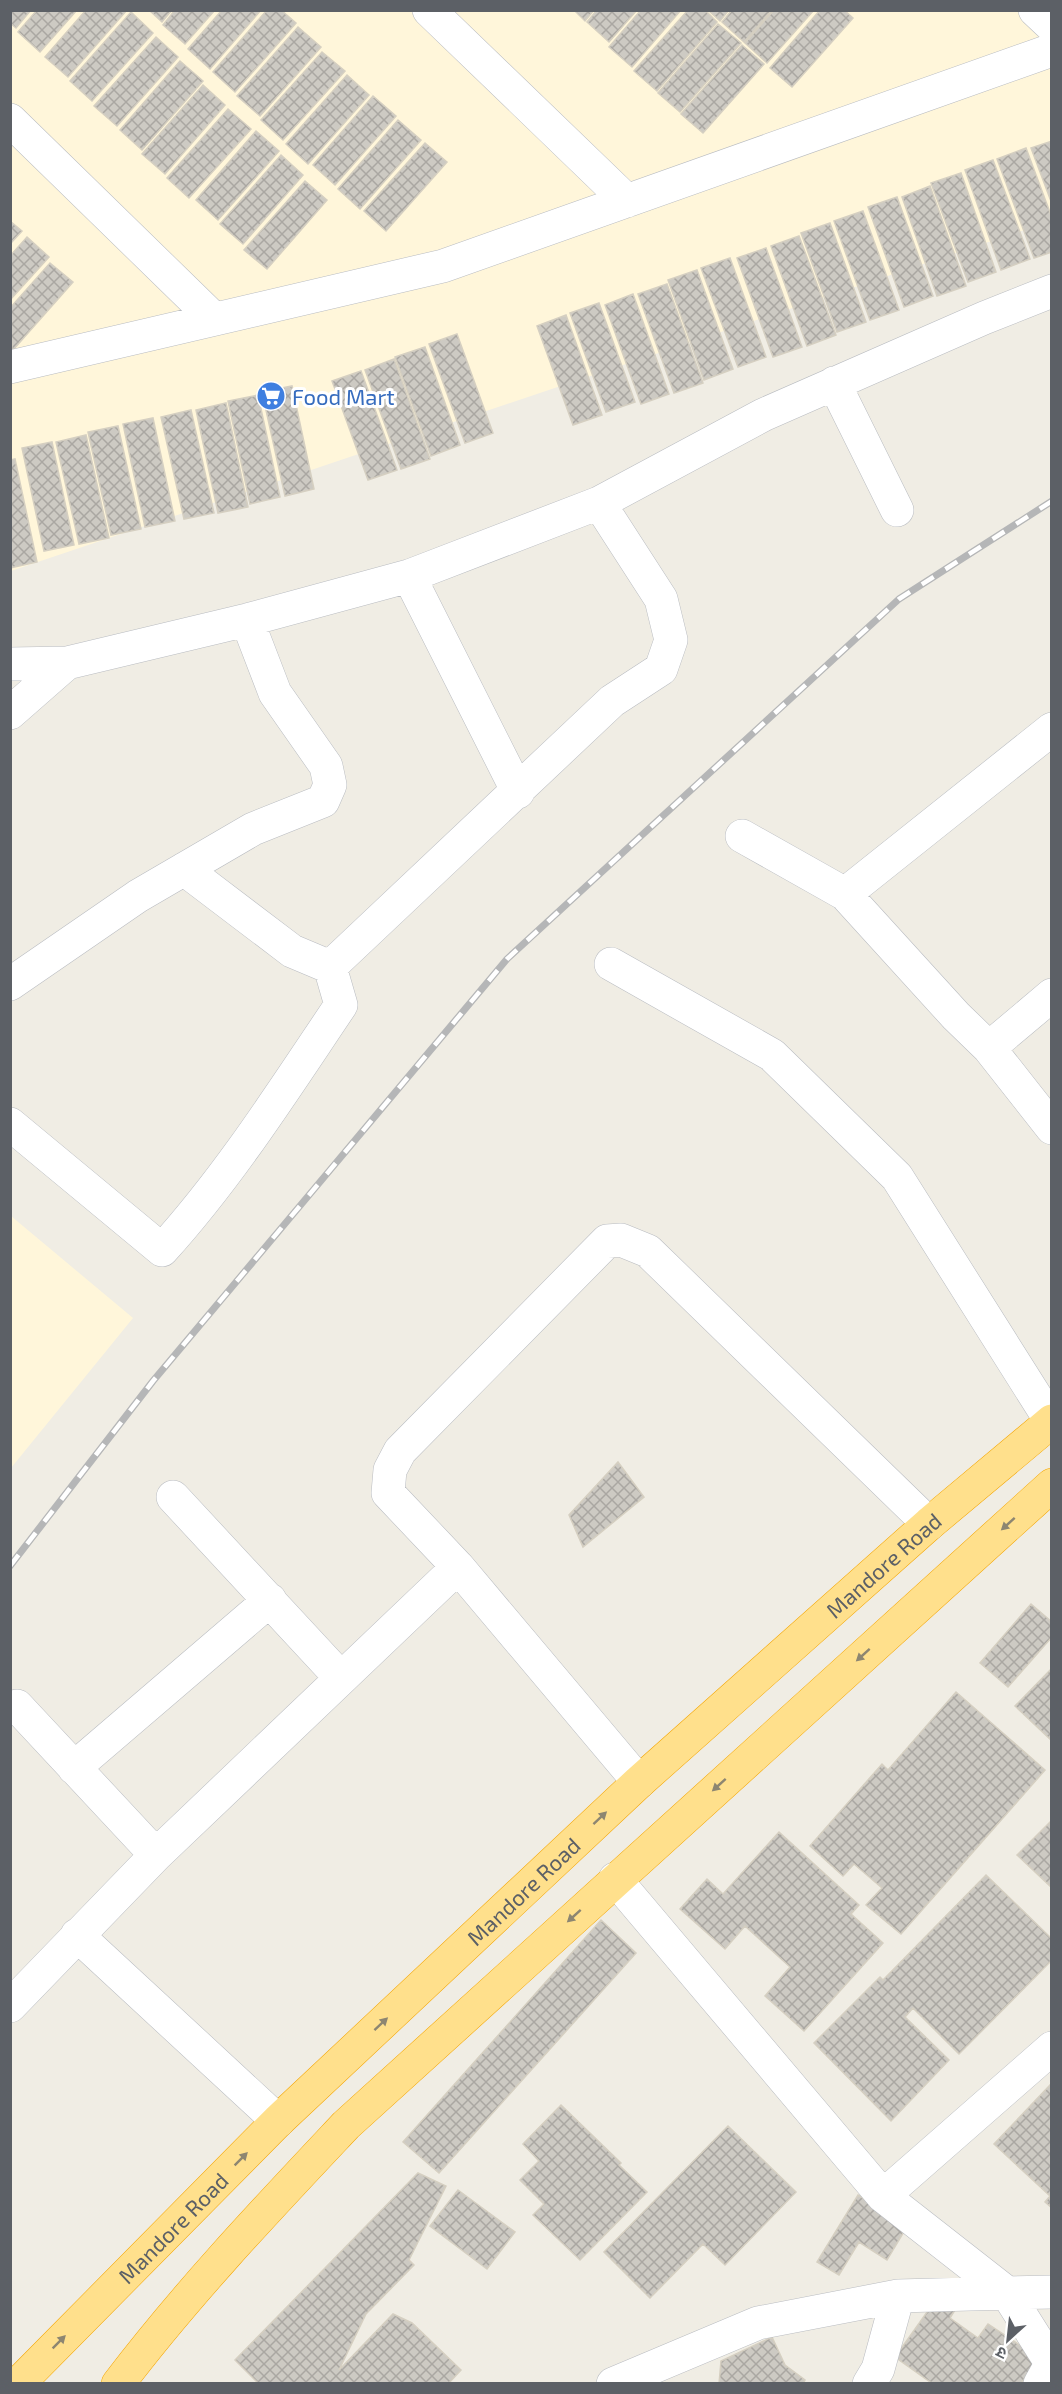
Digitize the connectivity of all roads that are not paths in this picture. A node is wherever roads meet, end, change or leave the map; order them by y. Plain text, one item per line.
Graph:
1 (429, 10) edge
2 (1035, 10) edge
3 (1052, 26) edge
4 (1052, 50) edge
5 (10, 120) edge
6 (627, 201) junction
7 (1052, 291) edge
8 (213, 318) junction
9 (10, 367) edge
10 (834, 383) junction
11 (599, 503) junction
12 (897, 510) dead end
13 (409, 576) junction
14 (247, 620) junction
15 (67, 663) junction
16 (10, 664) edge
17 (10, 713) edge
18 (1052, 729) edge
19 (518, 792) junction
20 (742, 836) dead end
21 (184, 869) junction
22 (845, 894) junction
23 (611, 964) dead end
24 (330, 967) junction
25 (10, 984) edge
26 (1052, 995) edge
27 (989, 1048) junction
28 (10, 1124) edge
29 (1052, 1128) edge
30 (1051, 1421) edge
31 (1052, 1485) edge
32 (173, 1497) dead end
33 (929, 1524) junction
34 (458, 1567) junction
35 (270, 1600) junction
36 (341, 1678) junction
37 (16, 1706) dead end
38 (74, 1768) junction
39 (639, 1782) junction
40 (156, 1855) junction
41 (615, 1879) junction
42 (77, 1935) junction
43 (15, 1991) edge
44 (1052, 2048) edge
45 (278, 2121) junction
46 (883, 2196) junction
47 (1052, 2292) edge
48 (1007, 2293) junction
49 (898, 2296) junction
50 (18, 2384) edge
51 (118, 2384) edge
52 (614, 2384) edge
53 (869, 2384) edge
54 (1040, 2384) edge

1 - 6 street
2 - 3 street
4 - 6 street
5 - 8 street
6 - 8 street
7 - 10 street
8 - 9 street
10 - 11 street
10 - 12 street
11 - 13 street
11 - 19 street
13 - 14 street
13 - 19 street
14 - 15 street
14 - 21 street
15 - 16 street
15 - 17 street
18 - 22 street
19 - 24 street
20 - 22 street
21 - 24 street
21 - 25 street
22 - 27 street
23 - 30 street
24 - 28 street
26 - 27 street
27 - 29 street
30 - 33 highway, Mandore Road
31 -> 41 highway
32 - 35 street
33 - 34 street
33 - 39 highway, Mandore Road
34 - 36 street
34 - 39 street
35 - 36 street
35 - 38 street
36 - 40 street
37 - 38 street
38 - 40 street
45 -> 39 highway, Mandore Road
40 - 42 street
41 - 46 street
41 -> 51 highway
42 - 43 street
42 - 45 street
44 - 46 street
50 -> 45 highway, Mandore Road
46 - 48 street
47 - 48 street
48 - 49 street
48 - 54 street
49 - 52 street
49 - 53 street

